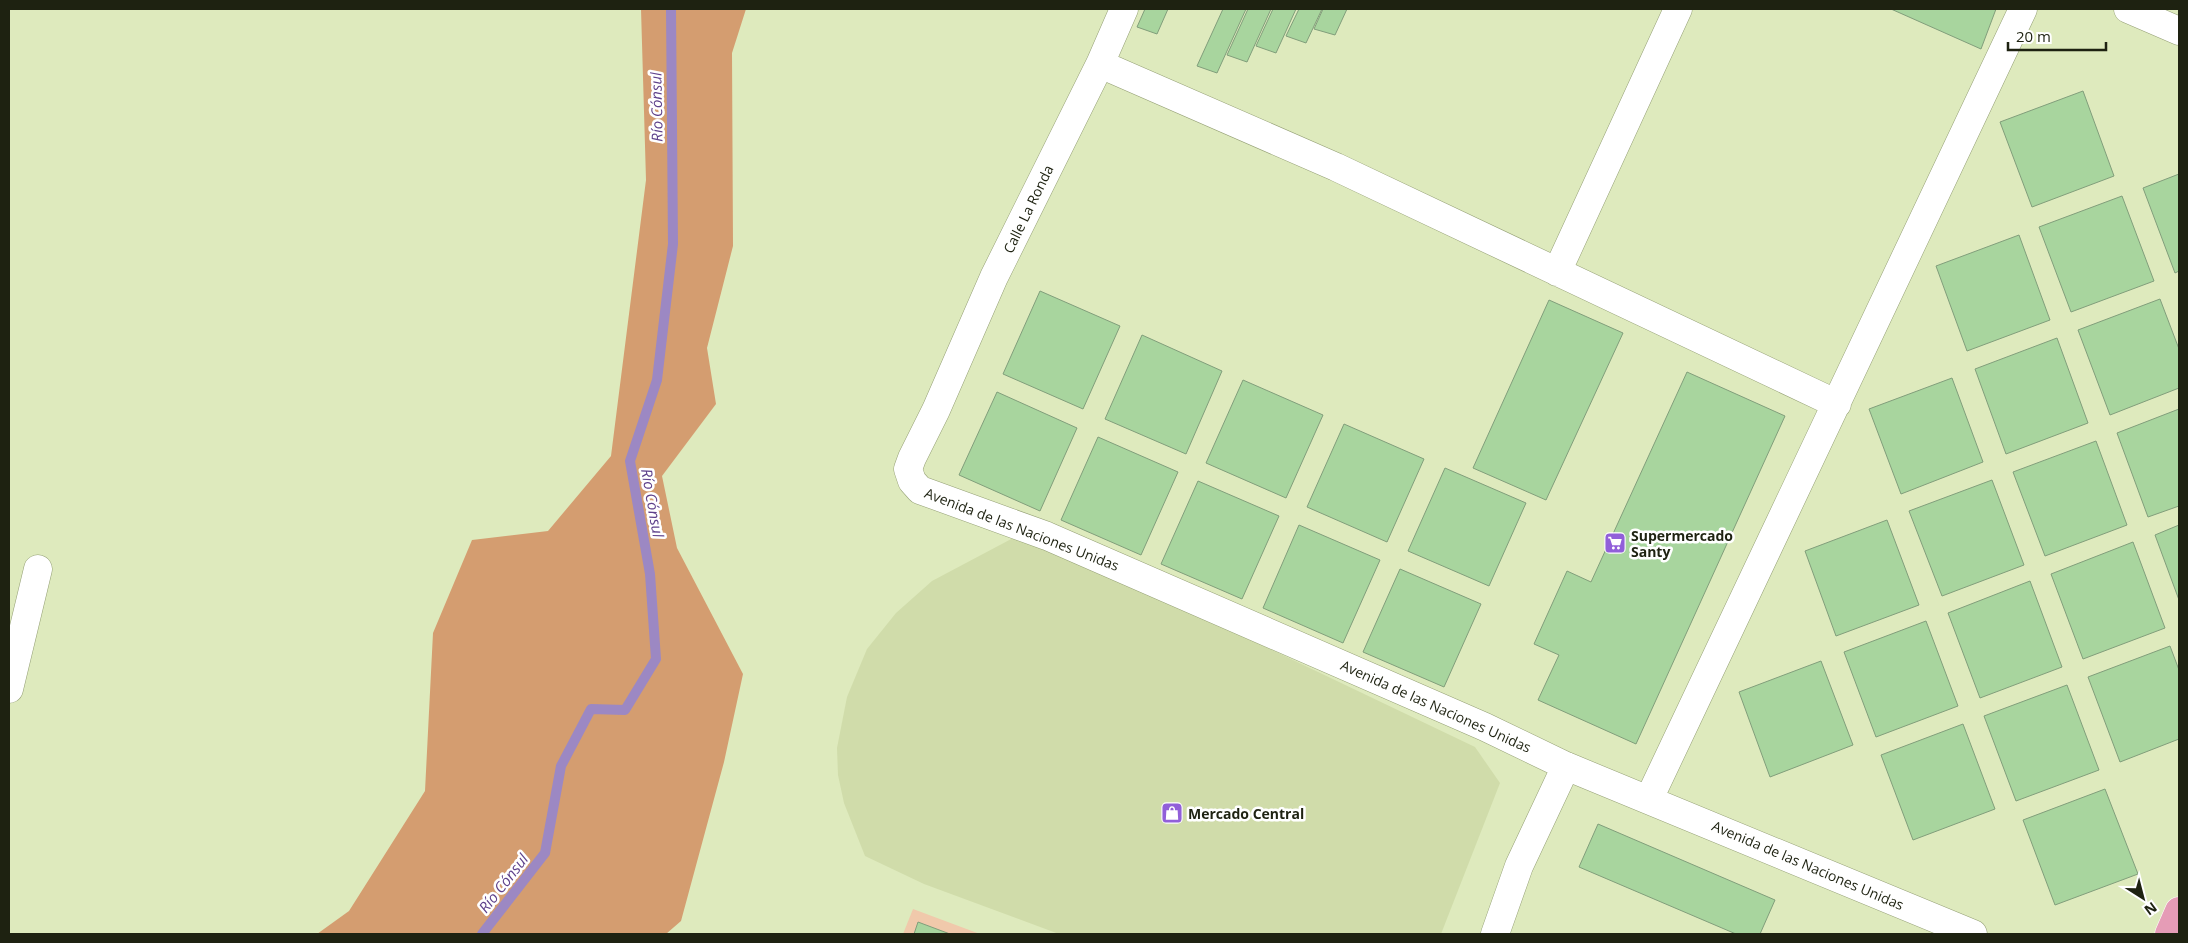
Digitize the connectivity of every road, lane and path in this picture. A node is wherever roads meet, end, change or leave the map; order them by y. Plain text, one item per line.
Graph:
1 (1124, 9) edge
2 (1678, 9) edge
3 (2023, 9) edge
4 (2128, 9) edge
5 (2179, 31) edge
6 (1100, 64) junction
7 (1557, 272) junction
8 (1836, 404) junction
9 (908, 469) joint
10 (38, 569) dead end
11 (9, 689) edge
12 (1566, 766) junction
13 (1649, 799) junction
14 (2179, 911) edge
15 (1495, 934) edge
16 (1974, 934) edge
17 (2169, 934) edge

1 - 6 street, Calle La Ronda
2 - 7 street
3 - 8 street
4 - 5 street
6 - 7 street
6 - 9 street, Calle La Ronda
7 - 8 street
8 - 13 street
9 - 12 street, Avenida de las Naciones Unidas
10 - 11 street
12 - 13 street, Avenida de las Naciones Unidas
12 - 15 street
13 - 16 street, Avenida de las Naciones Unidas
14 - 17 main road

